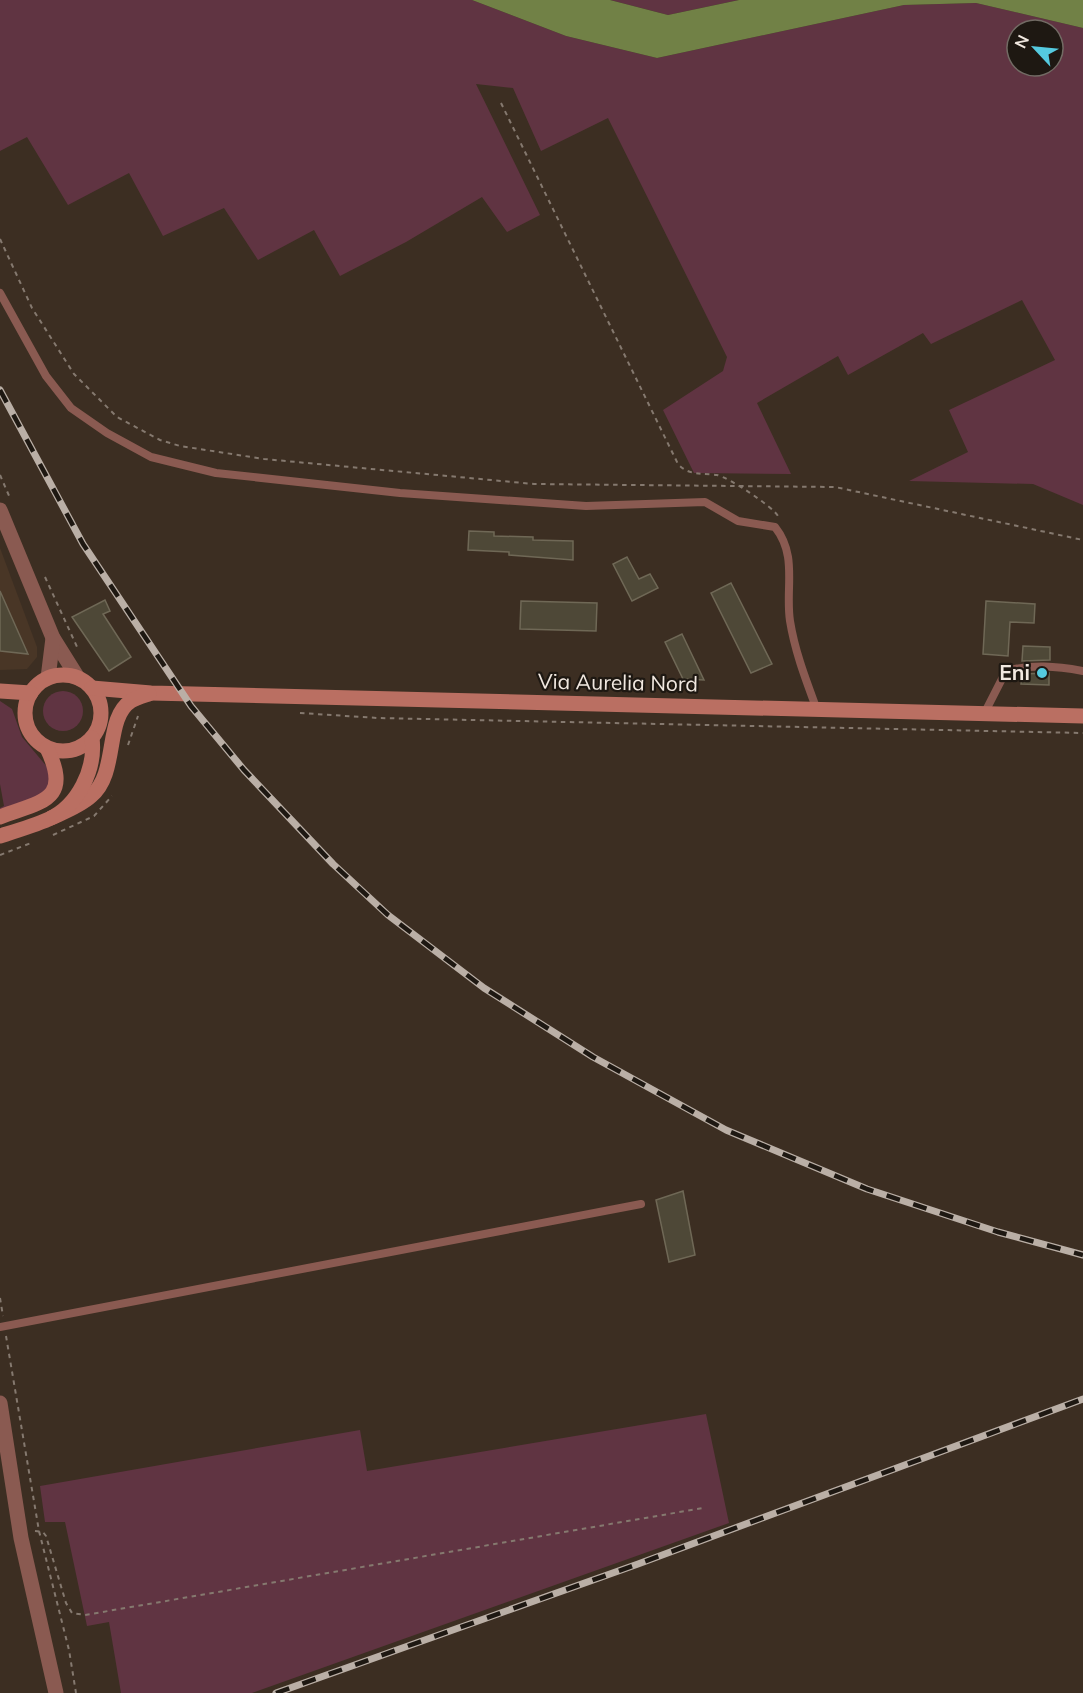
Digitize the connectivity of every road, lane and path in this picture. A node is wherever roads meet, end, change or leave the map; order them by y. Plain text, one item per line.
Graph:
1 (501, 103) dead end
2 (0, 239) edge
3 (0, 293) edge
4 (0, 476) edge
5 (736, 487) junction
6 (7, 507) edge
7 (776, 527) junction
8 (1083, 540) edge
9 (44, 575) dead end
10 (53, 638) junction
11 (81, 653) dead end
12 (1083, 671) edge
13 (48, 678) junction
14 (78, 678) junction
15 (92, 688) junction
16 (0, 691) edge
17 (31, 693) junction
18 (152, 693) junction
19 (817, 710) junction
20 (296, 713) dead end
21 (984, 714) junction
22 (139, 715) dead end
23 (1083, 716) edge
24 (1083, 733) edge
25 (92, 738) junction
26 (46, 748) junction
27 (127, 750) dead end
28 (115, 791) dead end
29 (0, 817) edge
30 (51, 818) junction
31 (0, 836) edge
32 (50, 836) dead end
33 (40, 840) dead end
34 (0, 855) edge
35 (641, 1204) dead end
36 (0, 1298) edge
37 (2, 1326) edge
38 (0, 1403) edge
39 (703, 1508) dead end
40 (39, 1531) junction
41 (21, 1534) junction
42 (57, 1693) edge
43 (76, 1693) edge

1 - 5 path
2 - 5 path
3 - 7 lane
4 - 6 path
5 - 7 path
5 - 8 path
6 - 10 street
7 - 19 lane
9 - 11 path
10 - 13 street
10 - 14 street
12 - 21 lane
13 - 14 main road
13 - 17 main road
14 - 15 main road
15 - 18 main road, Via Aurelia Nord
15 - 25 main road
16 - 17 main road
17 - 26 main road
18 - 19 main road, Via Aurelia Nord
18 - 30 main road
19 - 21 main road, Via Aurelia Nord
20 - 24 path
21 - 23 main road, Via Aurelia Nord
22 - 27 path
25 - 26 main road
25 - 30 main road
26 - 29 main road
28 - 32 path
30 - 31 main road
33 - 34 path
35 - 37 lane
36 - 37 path
37 - 40 path
38 - 41 street
39 - 40 path
40 - 41 path
40 - 43 path
41 - 42 street

